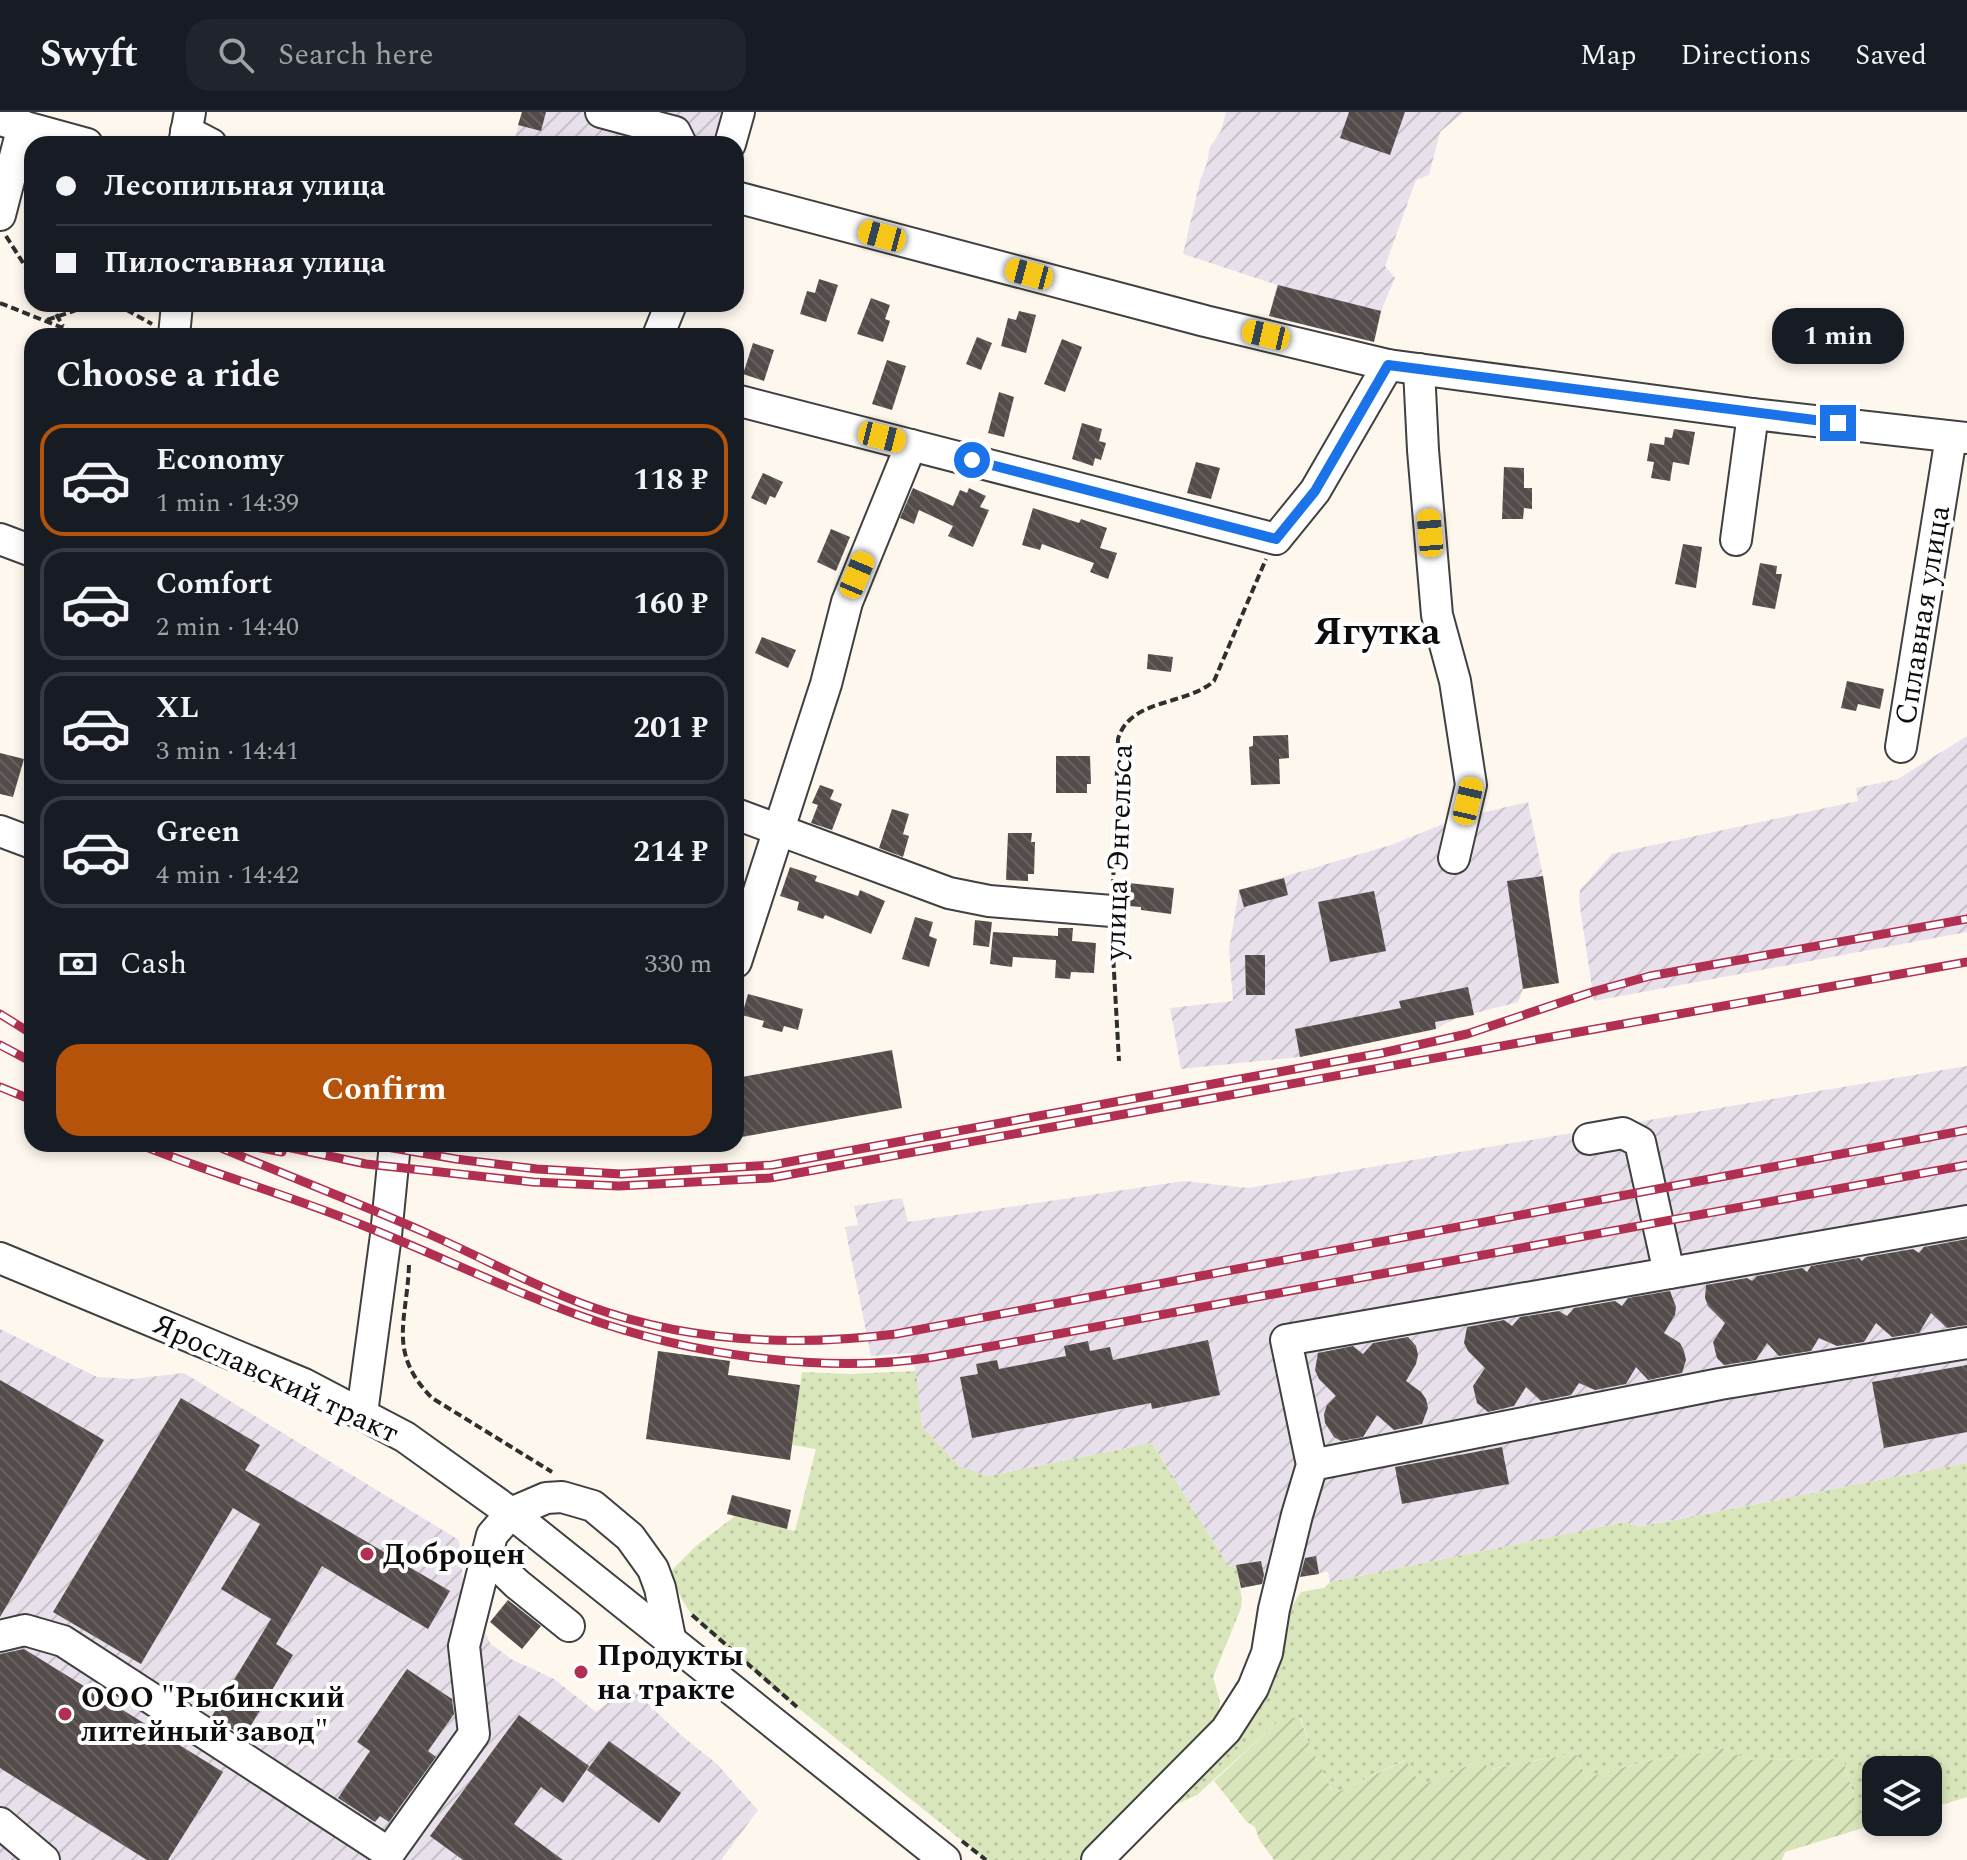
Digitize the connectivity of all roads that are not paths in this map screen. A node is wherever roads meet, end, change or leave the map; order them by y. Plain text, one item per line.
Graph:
1 (601, 112) edge
2 (739, 112) edge
3 (12, 123) edge
4 (676, 129) edge
5 (71, 131) edge
6 (732, 136) edge
7 (7, 162) edge
8 (744, 199) edge
9 (0, 215) edge
10 (1388, 365) junction
11 (1419, 369) junction
12 (744, 402) edge
13 (1753, 414) junction
14 (1959, 438) edge
15 (911, 445) junction
16 (0, 539) edge
17 (1736, 540) dead end
18 (24, 548) edge
19 (1901, 747) dead end
20 (744, 817) edge
21 (779, 830) junction
22 (0, 831) edge
23 (24, 840) edge
24 (1454, 858) dead end
25 (1112, 911) road end
26 (744, 937) edge
27 (1589, 1139) dead end
28 (394, 1152) edge
29 (1967, 1221) edge
30 (0, 1258) edge
31 (1669, 1273) junction
32 (1967, 1343) edge
33 (362, 1413) junction
34 (1312, 1465) junction
35 (511, 1513) junction
36 (487, 1555) junction
37 (569, 1626) dead end
38 (0, 1636) edge
39 (670, 1638) junction
40 (0, 1823) edge
41 (946, 1853) edge
42 (44, 1860) edge
43 (1097, 1860) edge

1 - 4 street
2 - 6 street
3 - 5 street
3 - 7 street
7 - 9 street
8 - 10 street
10 - 11 street
10 - 15 street
11 - 13 street
11 - 24 street
12 - 15 street
13 - 14 street
13 - 17 street
14 - 19 street, Сплавная улица
15 - 21 street
16 - 18 street
20 - 21 street
21 - 25 street
21 - 26 street
22 - 23 street
27 - 31 street
28 - 33 street
29 - 31 street
30 - 33 street, Ярославский тракт
31 - 34 street
32 - 34 street
33 - 35 street, Ярославский тракт
34 - 43 street
35 - 36 street
35 - 39 street, Ярославский тракт
35 - 39 street
36 - 37 street
36 - 38 street
39 - 41 street, Ярославский тракт
40 - 42 street

